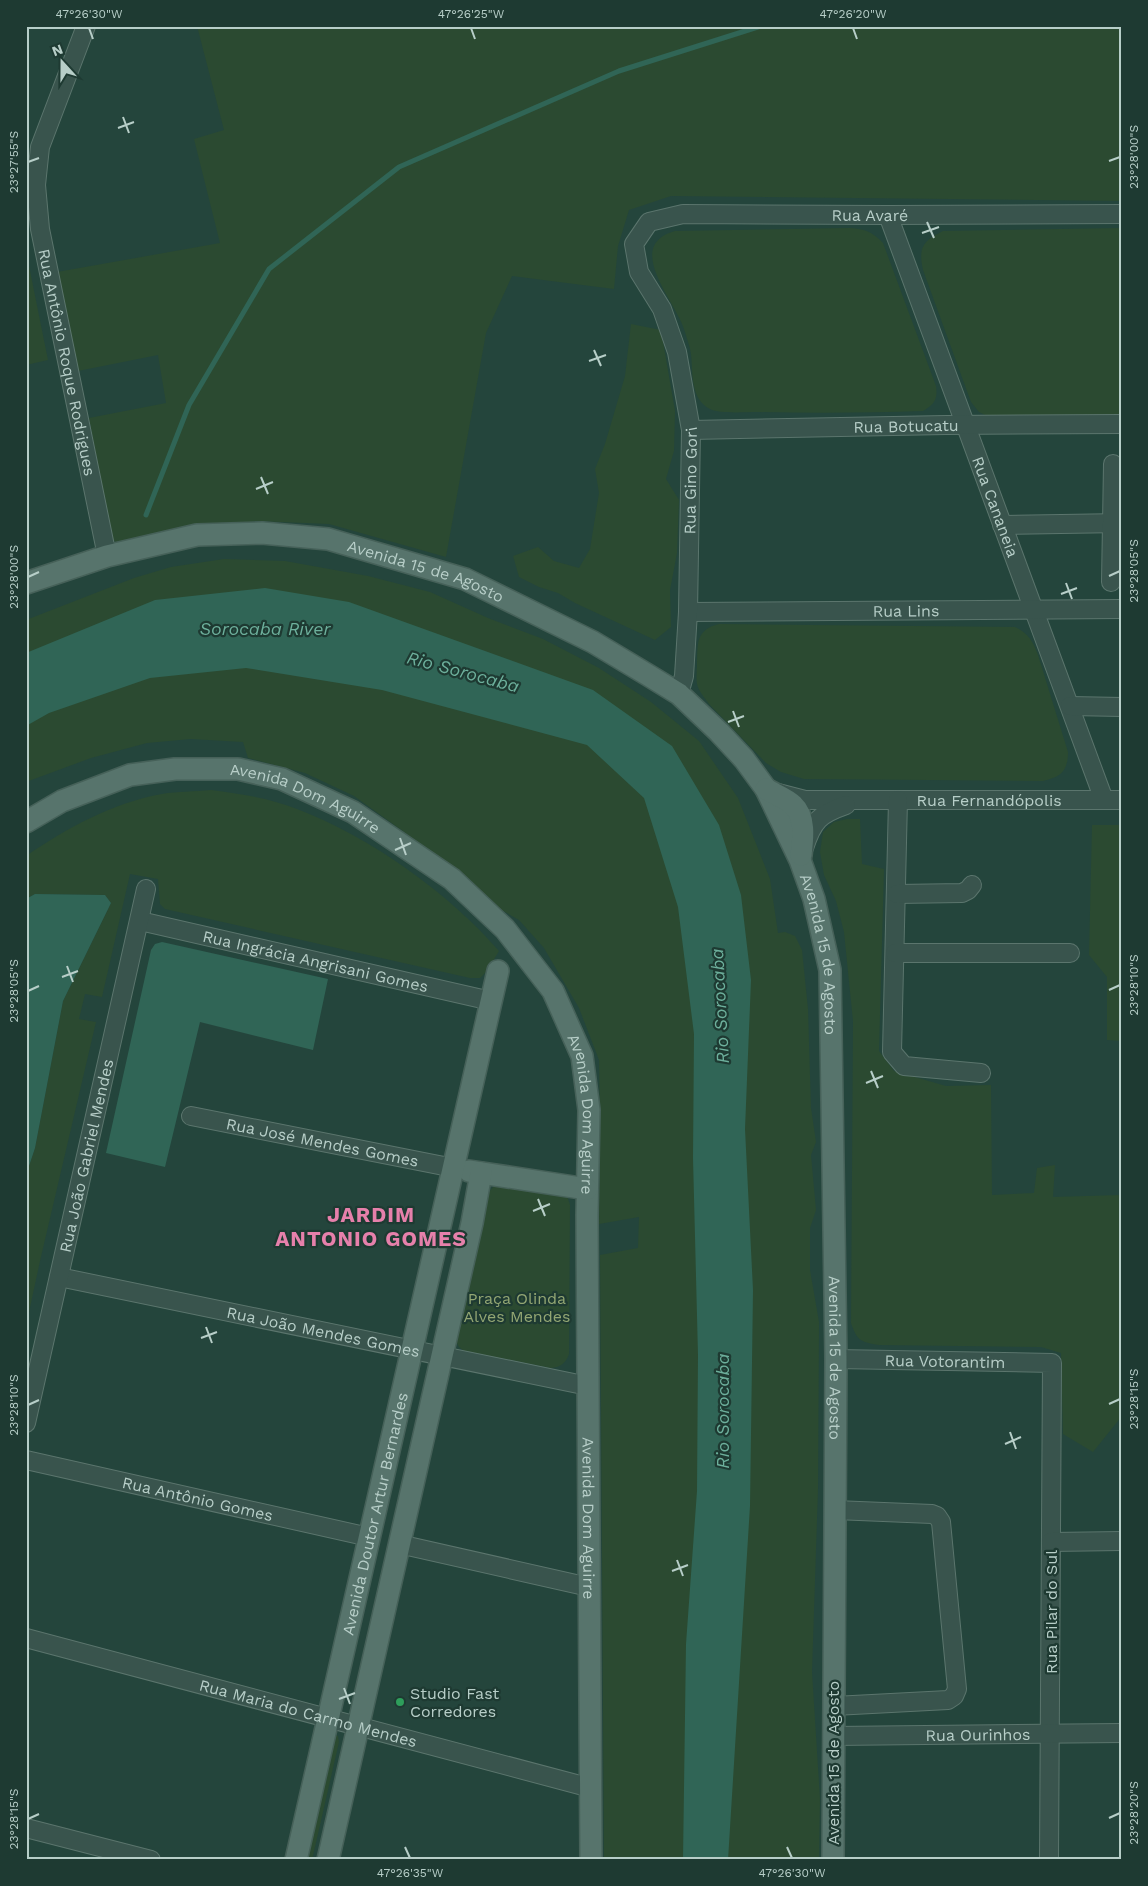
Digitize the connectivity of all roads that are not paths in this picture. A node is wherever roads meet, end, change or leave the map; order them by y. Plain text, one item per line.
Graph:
1 (86, 26) edge
2 (33, 141) edge
3 (1122, 214) edge
4 (888, 215) junction
5 (649, 222) joint
6 (1122, 424) edge
7 (966, 425) junction
8 (691, 430) junction
9 (1113, 464) dead end
10 (1117, 523) edge
11 (1002, 525) junction
12 (107, 556) junction
13 (1111, 582) dead end
14 (26, 583) edge
15 (1034, 609) junction
16 (1122, 609) edge
17 (688, 612) junction
18 (679, 694) junction
19 (1070, 706) junction
20 (1122, 707) edge
21 (782, 798) junction
22 (858, 800) junction
23 (898, 800) junction
24 (1104, 800) junction
25 (1122, 800) edge
26 (825, 812) junction
27 (26, 822) edge
28 (794, 831) junction
29 (800, 860) junction
30 (972, 885) dead end
31 (146, 889) dead end
32 (897, 894) junction
33 (140, 920) junction
34 (895, 952) junction
35 (1070, 953) dead end
36 (498, 972) dead end
37 (491, 1002) junction
38 (981, 1073) dead end
39 (191, 1116) dead end
40 (454, 1168) junction
41 (481, 1173) junction
42 (587, 1189) junction
43 (59, 1277) junction
44 (412, 1350) junction
45 (442, 1356) junction
46 (836, 1359) junction
47 (1052, 1363) joint
48 (588, 1386) junction
49 (26, 1423) edge
50 (26, 1460) edge
51 (835, 1510) junction
52 (369, 1537) junction
53 (1122, 1541) edge
54 (1051, 1542) junction
55 (399, 1544) junction
56 (589, 1587) junction
57 (26, 1638) edge
58 (834, 1706) junction
59 (328, 1718) junction
60 (357, 1725) junction
61 (1122, 1733) edge
62 (1050, 1734) junction
63 (834, 1736) junction
64 (591, 1788) junction
65 (26, 1828) edge
66 (151, 1860) edge
67 (296, 1860) edge
68 (328, 1860) edge
69 (591, 1860) edge
70 (833, 1860) edge
71 (1049, 1860) edge

1 - 2 street, Rua Antônio Roque Rodrigues
2 - 12 street, Rua Antônio Roque Rodrigues
3 - 4 street, Rua Avaré
4 - 5 street, Rua Avaré
4 - 7 street, Rua Cananeia
5 - 8 street, Rua Gino Gori
6 - 7 street, Rua Botucatu
7 - 8 street, Rua Botucatu
7 - 11 street, Rua Cananeia
8 - 17 street, Rua Gino Gori
9 - 10 street
10 - 11 street
10 - 13 street
11 - 15 street, Rua Cananeia
12 - 14 main road, Avenida 15 de Agosto
12 - 18 main road, Avenida 15 de Agosto
15 - 16 street, Rua Lins
15 - 17 street, Rua Lins
15 - 19 street, Rua Cananeia
17 - 18 street, Rua Gino Gori
18 - 21 main road, Avenida 15 de Agosto
19 - 20 street
19 - 24 street, Rua Cananeia
21 - 22 street, Rua Fernandópolis
21 - 28 main road, Avenida 15 de Agosto
22 - 23 street, Rua Fernandópolis
22 - 26 street, Rua Fernandópolis
23 - 24 street, Rua Fernandópolis
23 - 32 street
24 - 25 street, Rua Fernandópolis
26 - 28 street, Rua Fernandópolis
26 - 29 street
27 - 42 main road, Avenida Dom Aguirre
28 - 29 main road, Avenida 15 de Agosto
29 - 46 main road, Avenida 15 de Agosto
30 - 32 street
31 - 33 street, Rua João Gabriel Mendes
32 - 34 street
33 - 37 street, Rua Ingrácia Angrisani Gomes
33 - 43 street, Rua João Gabriel Mendes
34 - 35 street
34 - 38 street
36 - 37 main road, Avenida Doutor Artur Bernardes
37 - 40 main road, Avenida Doutor Artur Bernardes
39 - 40 street, Rua José Mendes Gomes
40 - 41 main road
40 - 44 main road, Avenida Doutor Artur Bernardes
41 - 42 main road
41 - 45 main road, Avenida Doutor Artur Bernardes
42 - 48 main road, Avenida Dom Aguirre
43 - 44 street, Rua João Mendes Gomes
43 - 49 street, Rua João Gabriel Mendes
44 - 45 street, Rua João Mendes Gomes
44 - 52 main road, Avenida Doutor Artur Bernardes
45 - 48 street, Rua João Mendes Gomes
45 - 55 main road, Avenida Doutor Artur Bernardes
46 - 47 street, Rua Votorantim
46 - 51 main road, Avenida 15 de Agosto
47 - 54 street, Rua Pilar do Sul
48 - 56 main road, Avenida Dom Aguirre
50 - 52 street, Rua Antônio Gomes
51 - 58 main road, Avenida 15 de Agosto
51 - 58 street
52 - 59 main road, Avenida Doutor Artur Bernardes
53 - 54 street
54 - 62 street, Rua Pilar do Sul
55 - 56 street
55 - 60 main road, Avenida Doutor Artur Bernardes
56 - 64 main road, Avenida Dom Aguirre
57 - 59 street, Rua Maria do Carmo Mendes
58 - 63 main road, Avenida 15 de Agosto
59 - 60 street, Rua Maria do Carmo Mendes
59 - 67 main road, Avenida Doutor Artur Bernardes
60 - 64 street, Rua Maria do Carmo Mendes
60 - 68 main road, Avenida Doutor Artur Bernardes
61 - 62 street, Rua Ourinhos
62 - 63 street, Rua Ourinhos
62 - 71 street, Rua Pilar do Sul
63 - 70 main road, Avenida 15 de Agosto
64 - 69 main road, Avenida Dom Aguirre
65 - 66 street

